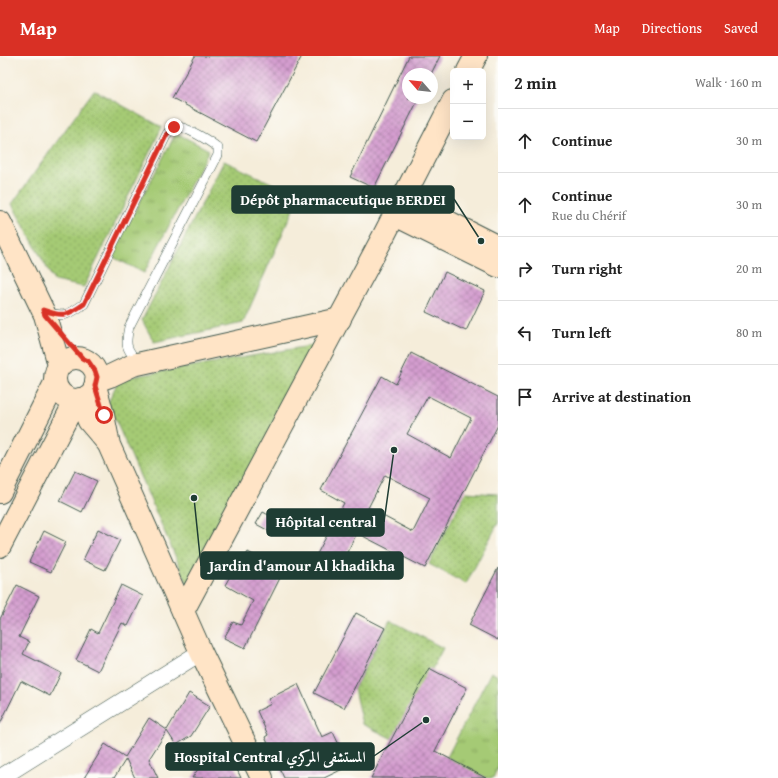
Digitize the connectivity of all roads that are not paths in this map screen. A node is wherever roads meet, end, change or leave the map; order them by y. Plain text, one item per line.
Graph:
1 (476, 56) edge
2 (470, 68) edge
3 (451, 104) edge
4 (399, 207) junction
5 (0, 222) edge
6 (498, 247) edge
7 (498, 266) edge
8 (44, 313) junction
9 (340, 319) junction
10 (85, 360) junction
11 (136, 364) junction
12 (57, 374) junction
13 (87, 391) junction
14 (0, 492) edge
15 (0, 546) edge
16 (183, 611) junction
17 (201, 652) junction
18 (0, 778) edge
19 (262, 778) edge

1 - 2 street
3 - 4 street
4 - 6 street
4 - 7 street
4 - 9 street
5 - 8 street
8 - 10 street
8 - 11 lane
8 - 12 street
9 - 11 street
9 - 16 street
10 - 11 street
10 - 12 street
10 - 13 street
11 - 13 street
12 - 13 street
12 - 14 street
13 - 15 street
13 - 16 street
16 - 17 street
17 - 18 street
17 - 19 street

